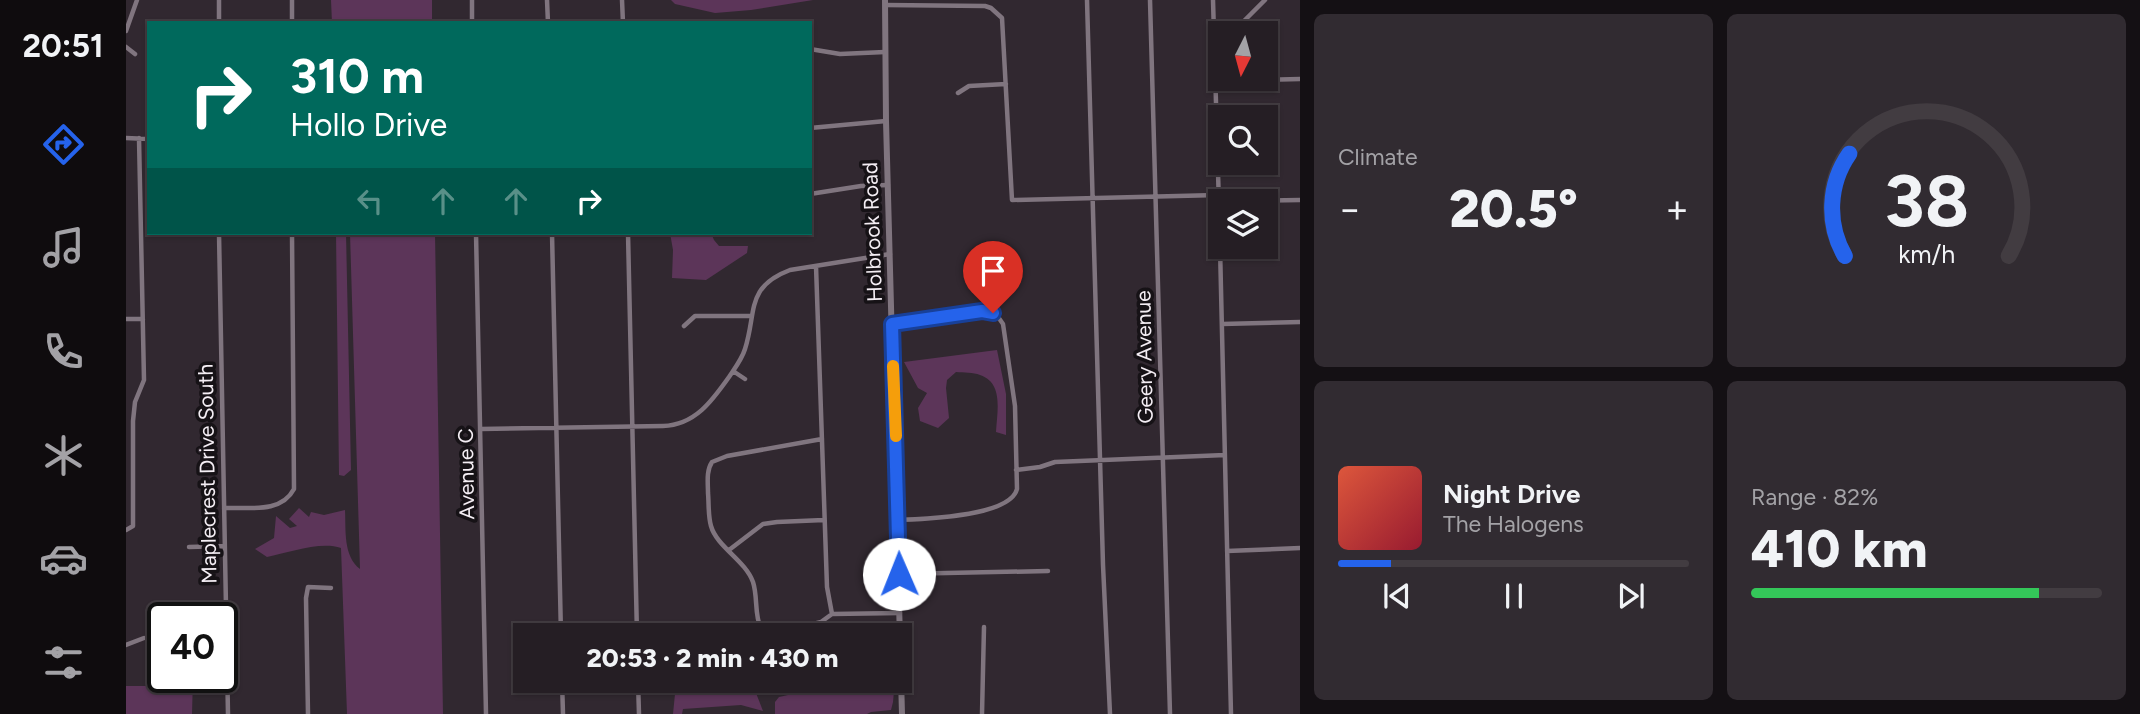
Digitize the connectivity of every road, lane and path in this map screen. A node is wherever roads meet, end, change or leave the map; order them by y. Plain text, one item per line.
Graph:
1 (137, 0) edge
2 (219, 0) edge
3 (292, 0) edge
4 (472, 0) edge
5 (547, 0) edge
6 (622, 0) edge
7 (1087, 0) edge
8 (1150, 0) edge
9 (1213, 0) edge
10 (1265, 0) edge
11 (885, 2) edge
12 (219, 21) edge
13 (292, 21) edge
14 (472, 21) edge
15 (548, 21) edge
16 (623, 21) edge
17 (1214, 21) edge
18 (1244, 21) edge
19 (126, 31) edge
20 (126, 47) edge
21 (812, 50) edge
22 (885, 52) junction
23 (135, 54) dead end
24 (1300, 79) edge
25 (1278, 80) edge
26 (1006, 83) junction
27 (1215, 91) edge
28 (958, 93) dead end
29 (886, 121) junction
30 (812, 128) edge
31 (126, 138) edge
32 (139, 138) junction
33 (147, 139) edge
34 (888, 185) junction
35 (1218, 189) edge
36 (812, 194) edge
37 (1208, 195) edge
38 (1156, 196) junction
39 (1093, 198) junction
40 (1278, 200) edge
41 (1300, 200) edge
42 (219, 235) edge
43 (292, 235) edge
44 (477, 235) edge
45 (552, 235) edge
46 (628, 235) edge
47 (890, 254) junction
48 (1220, 259) edge
49 (816, 267) junction
50 (751, 316) junction
51 (126, 319) edge
52 (143, 319) junction
53 (1300, 322) edge
54 (892, 324) junction
55 (1222, 324) junction
56 (684, 326) dead end
57 (733, 371) junction
58 (745, 379) dead end
59 (633, 426) junction
60 (557, 428) junction
61 (481, 429) junction
62 (822, 439) junction
63 (1225, 455) junction
64 (1162, 457) junction
65 (1100, 459) junction
66 (129, 470) edge
67 (1016, 470) junction
68 (224, 508) junction
69 (824, 520) junction
70 (898, 520) junction
71 (126, 530) edge
72 (189, 547) dead end
73 (225, 547) junction
74 (1300, 548) edge
75 (729, 550) junction
76 (1227, 551) junction
77 (1048, 571) dead end
78 (899, 574) junction
79 (331, 588) dead end
80 (900, 612) junction
81 (832, 614) junction
82 (561, 623) edge
83 (637, 623) edge
84 (759, 623) edge
85 (817, 623) edge
86 (984, 627) dead end
87 (144, 638) dead end
88 (126, 645) edge
89 (562, 693) edge
90 (638, 693) edge
91 (228, 714) edge
92 (307, 714) edge
93 (486, 714) edge
94 (563, 714) edge
95 (639, 714) edge
96 (902, 714) edge
97 (982, 714) edge
98 (1110, 714) edge
99 (1170, 714) edge
100 (1231, 714) edge

1 - 19 street
2 - 12 street
3 - 13 street
4 - 14 street
5 - 15 street
6 - 16 street
7 - 39 street
8 - 38 street, Geery Avenue
9 - 17 street
10 - 18 street
11 - 22 street, Holbrook Road
11 - 26 street
20 - 23 street
21 - 22 street
22 - 29 street, Holbrook Road
24 - 25 street
26 - 28 street
26 - 39 street
27 - 35 street
29 - 30 street
29 - 34 street, Holbrook Road
31 - 32 street
32 - 33 street
32 - 52 street
34 - 36 street
34 - 47 street, Holbrook Road
37 - 38 street
38 - 39 street
38 - 64 street, Geery Avenue
39 - 65 street
40 - 41 street
42 - 68 street, Maplecrest Drive South
43 - 68 street
44 - 61 street, Avenue C
45 - 60 street
46 - 59 street
47 - 49 street
47 - 54 street, Holbrook Road
48 - 55 street
49 - 50 street
49 - 62 street
50 - 56 street
50 - 57 street
51 - 52 street
52 - 66 street
53 - 55 street
54 - 67 street
54 - 70 street, Holbrook Road
55 - 63 street
57 - 58 street
57 - 59 street
59 - 60 street
59 - 83 street
60 - 61 street
60 - 82 street
61 - 93 street, Avenue C
62 - 69 street
62 - 75 street
63 - 64 street
63 - 76 street
64 - 65 street
64 - 99 street, Geery Avenue
65 - 67 street
65 - 98 street
66 - 71 street
67 - 70 street
68 - 73 street, Maplecrest Drive South
69 - 75 street
69 - 81 street
70 - 78 street, Holbrook Road
72 - 73 street
73 - 91 street, Maplecrest Drive South
74 - 76 street
75 - 84 street
76 - 100 street
77 - 78 street
78 - 80 street, Holbrook Road
79 - 92 street
80 - 81 street
80 - 96 street, Holbrook Road
81 - 85 street
86 - 97 street
87 - 88 street
89 - 94 street
90 - 95 street

